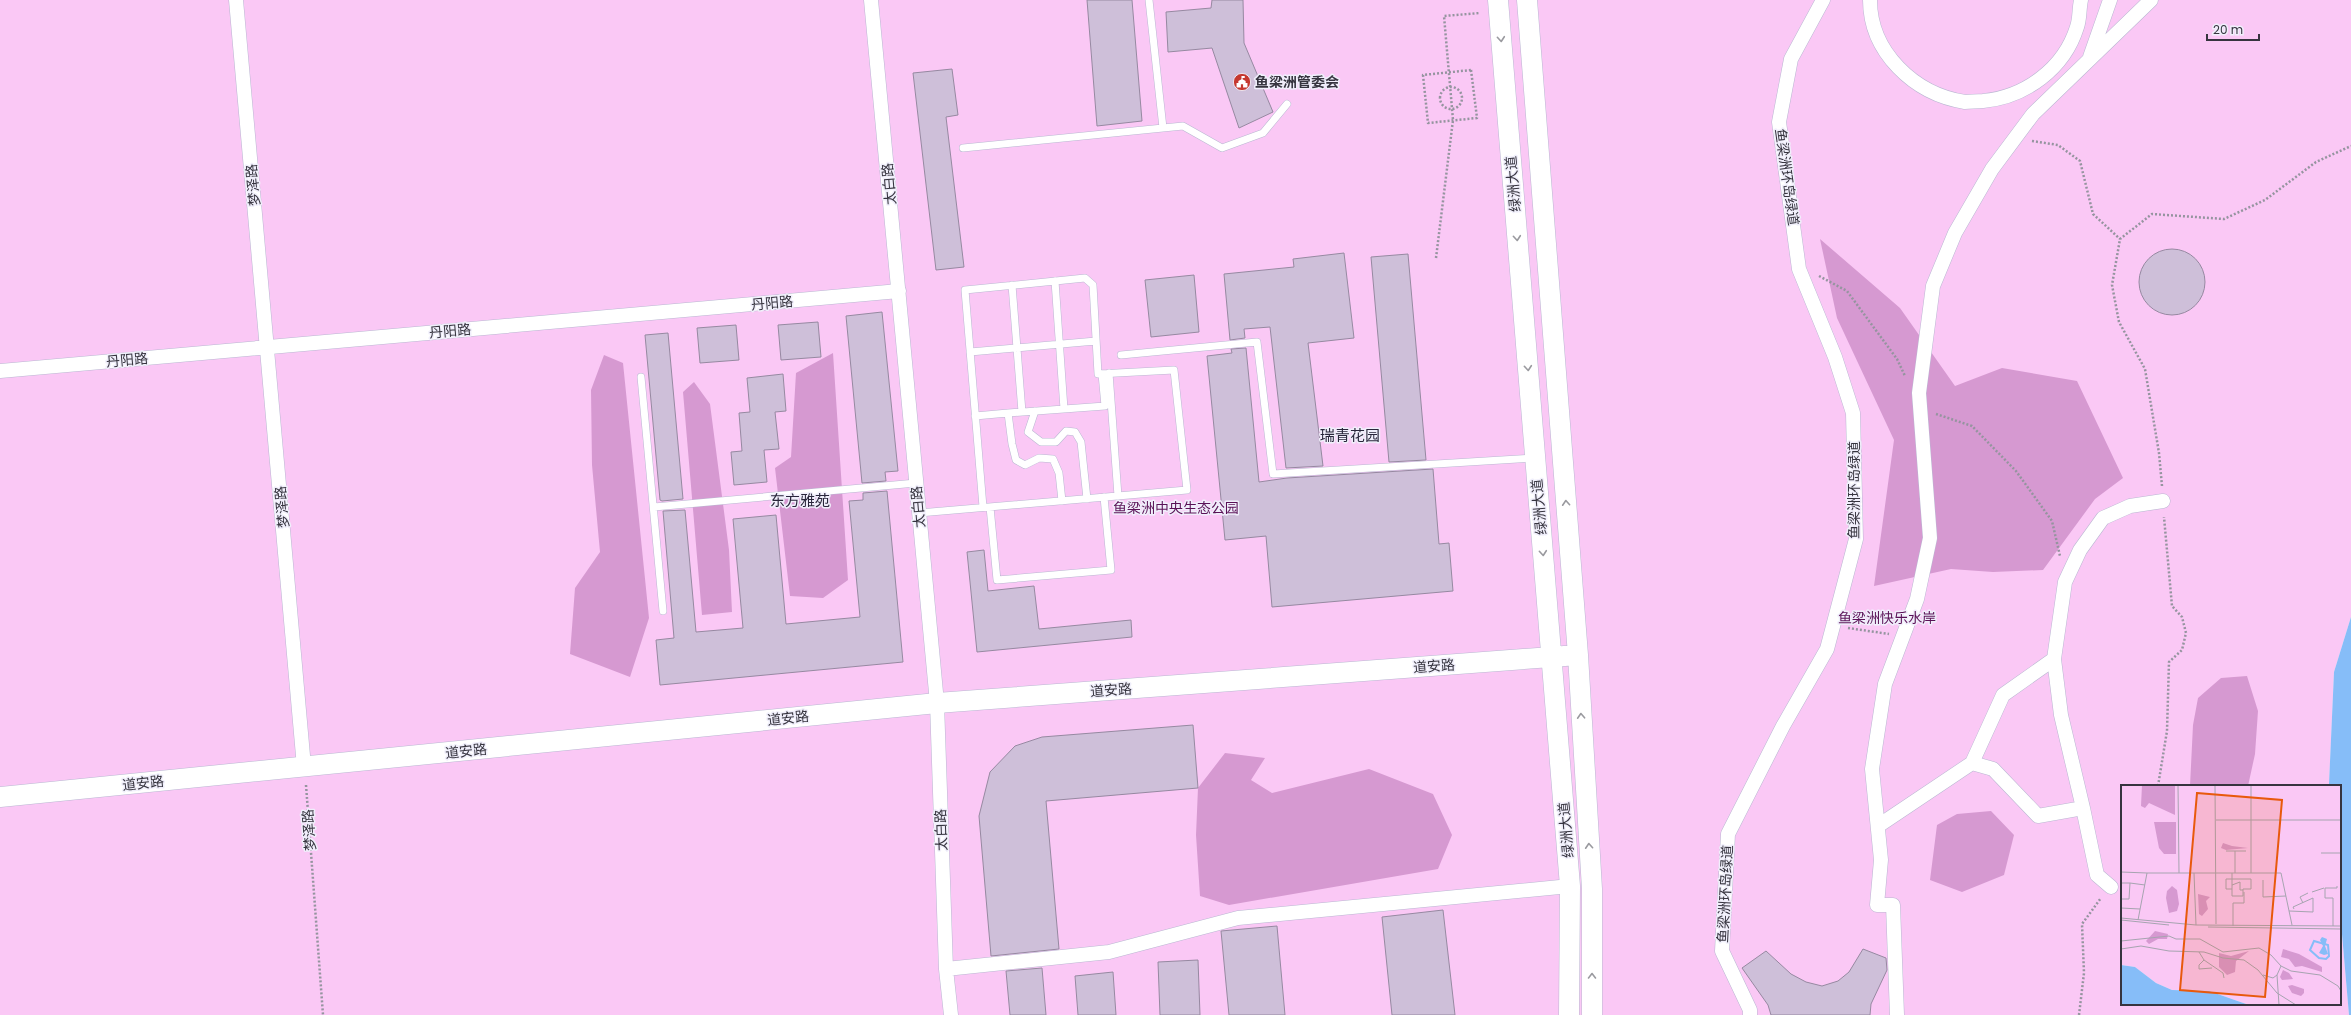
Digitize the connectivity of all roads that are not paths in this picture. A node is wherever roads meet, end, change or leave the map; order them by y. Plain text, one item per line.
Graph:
1 (236, 0) edge
2 (871, 0) edge
3 (1149, 0) edge
4 (1527, 0) edge
5 (1823, 0) edge
6 (1870, 0) edge
7 (2081, 0) edge
8 (2110, 0) edge
9 (2151, 0) edge
10 (1498, 6) edge
11 (2088, 61) junction
12 (2035, 84) junction
13 (2048, 99) junction
14 (1287, 104) dead end
15 (1163, 128) junction
16 (963, 148) dead end
17 (1055, 281) junction
18 (1012, 285) junction
19 (899, 291) junction
20 (1096, 341) junction
21 (1059, 344) junction
22 (268, 347) junction
23 (1017, 348) junction
24 (970, 352) junction
25 (1121, 355) dead end
26 (0, 372) edge
27 (1106, 373) junction
28 (641, 377) dead end
29 (1064, 409) junction
30 (1022, 412) junction
31 (1035, 412) junction
32 (1008, 413) junction
33 (975, 416) junction
34 (1535, 458) junction
35 (916, 483) junction
36 (1118, 496) junction
37 (1104, 497) junction
38 (1087, 499) junction
39 (1062, 501) junction
40 (2163, 501) road end
41 (990, 506) junction
42 (983, 507) junction
43 (654, 508) junction
44 (919, 513) junction
45 (663, 610) dead end
46 (1578, 655) junction
47 (1552, 657) junction
48 (2054, 658) junction
49 (937, 704) junction
50 (1972, 763) junction
51 (304, 767) junction
52 (0, 797) edge
53 (2083, 808) junction
54 (1878, 826) junction
55 (1570, 886) junction
56 (2111, 887) road end
57 (946, 969) junction
58 (951, 1015) edge
59 (1569, 1015) edge
60 (1592, 1015) edge
61 (1750, 1015) edge
62 (1897, 1015) edge

1 - 22 street, 梦泽路
2 - 19 street, 太白路
3 - 15 lane
46 -> 4 main road, 绿洲大道
5 - 61 street, 鱼梁洲环岛绿道
6 - 12 street
7 - 12 street
8 - 11 street
9 - 11 street
10 -> 34 main road, 绿洲大道
11 - 13 street
12 - 13 street
13 - 54 street
14 - 15 lane
15 - 16 lane
17 - 18 lane
17 - 20 lane
17 - 21 lane
18 - 23 lane
18 - 24 lane
19 - 22 street, 丹阳路
19 - 35 street, 太白路
20 - 21 lane
20 - 27 lane
21 - 23 lane
21 - 29 lane
22 - 26 street, 丹阳路
22 - 51 street, 梦泽路
23 - 24 lane
23 - 30 lane
24 - 33 lane
25 - 34 lane
27 - 29 lane
27 - 36 lane
27 - 36 lane
28 - 43 lane
29 - 31 lane
30 - 31 lane
30 - 32 lane
31 - 38 lane
32 - 33 lane
32 - 39 lane
33 - 42 lane
34 -> 47 main road, 绿洲大道
35 - 43 lane
35 - 44 street, 太白路
36 - 37 lane
37 - 38 lane
37 - 41 lane
38 - 39 lane
39 - 41 lane
40 - 48 street
41 - 42 lane
42 - 44 lane
43 - 45 lane
44 - 49 street, 太白路
46 - 47 main road, 道安路
60 -> 46 main road, 绿洲大道
47 - 49 main road, 道安路
47 - 55 main road, 绿洲大道
48 - 50 street
48 - 53 street
49 - 51 main road, 道安路
49 - 57 street, 太白路
50 - 53 street
50 - 54 street
51 - 52 main road, 道安路
53 - 56 street
54 - 62 street
55 - 57 street
55 - 59 main road, 绿洲大道
57 - 58 street, 太白路

